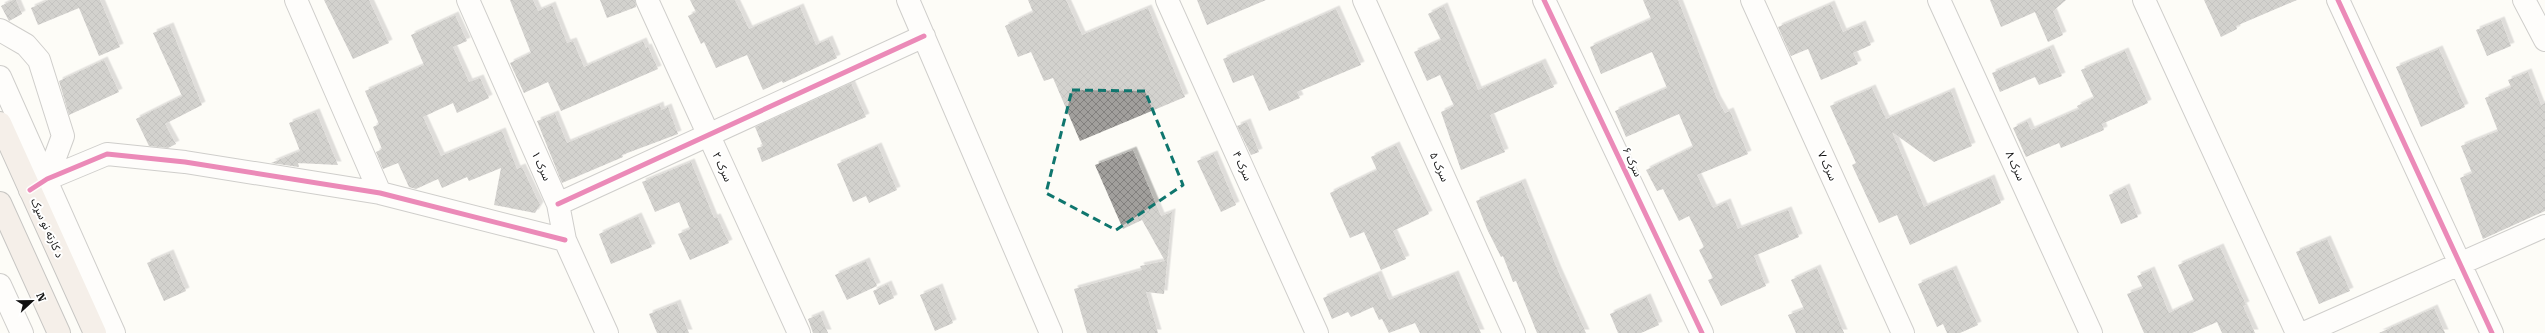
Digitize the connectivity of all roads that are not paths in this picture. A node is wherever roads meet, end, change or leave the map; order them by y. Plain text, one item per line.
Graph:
1 (296, 0) edge
2 (468, 0) edge
3 (647, 0) edge
4 (908, 0) edge
5 (1168, 0) edge
6 (1364, 0) edge
7 (1544, 0) edge
8 (1752, 0) edge
9 (1939, 0) edge
10 (2144, 0) edge
11 (2338, 0) edge
12 (2524, 0) edge
13 (0, 30) edge
14 (924, 36) junction
15 (2545, 40) edge
16 (0, 77) edge
17 (0, 123) edge
18 (707, 134) junction
19 (38, 184) junction
20 (380, 193) junction
21 (0, 203) edge
22 (558, 204) junction
23 (2545, 226) edge
24 (565, 240) junction
25 (2461, 263) junction
26 (0, 286) edge
27 (22, 333) edge
28 (59, 333) edge
29 (95, 333) edge
30 (114, 333) edge
31 (607, 333) edge
32 (799, 333) edge
33 (1051, 333) edge
34 (1317, 333) edge
35 (1514, 333) edge
36 (1702, 333) edge
37 (1903, 333) edge
38 (2091, 333) edge
39 (2297, 333) edge
40 (2304, 333) edge
41 (2492, 333) edge

1 - 20 street
2 - 22 street, سرک ۱
3 - 18 street, سرک ۲
4 - 14 street
5 - 34 street, سرک ۴
6 - 35 street, سرک ۵
7 - 36 street, سرک ۶
8 - 37 street, سرک ۷
9 - 38 street, سرک ۸
10 - 39 street
11 - 25 street
12 - 15 street
13 - 19 street
14 - 18 street
14 - 33 street
16 - 19 street
17 - 19 highway, د کارته نو سړک
18 - 22 street
18 - 32 street, سرک ۲
19 - 20 street
19 - 29 highway, د کارته نو سړک
19 - 30 street
20 - 24 street
21 - 28 highway
22 - 24 street, سرک ۱
23 - 25 street
24 - 31 street, سرک ۱
25 - 40 street
25 - 41 street
26 - 27 street

